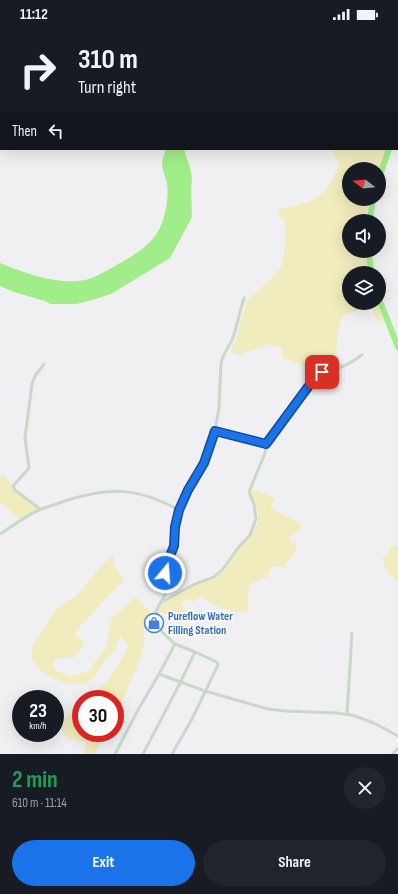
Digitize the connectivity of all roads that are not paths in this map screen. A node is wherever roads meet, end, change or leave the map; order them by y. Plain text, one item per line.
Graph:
1 (244, 298) dead end
2 (362, 355) dead end
3 (44, 364) dead end
4 (215, 431) junction
5 (266, 444) junction
6 (40, 510) junction
7 (179, 510) junction
8 (0, 534) edge
9 (161, 603) junction
10 (352, 633) dead end
11 (176, 644) junction
12 (195, 652) junction
13 (159, 674) junction
14 (180, 683) junction
15 (205, 691) junction
16 (347, 714) junction
17 (398, 736) edge
18 (398, 748) edge
19 (115, 754) edge
20 (144, 754) edge
21 (172, 754) edge
22 (393, 754) edge

1 - 4 street
2 - 5 street
3 - 6 street
4 - 5 street
4 - 7 street
5 - 9 street
6 - 7 street
6 - 8 street
7 - 9 street
9 - 11 street
10 - 16 street
11 - 12 street
11 - 13 street
12 - 14 street
12 - 15 street
13 - 14 street
13 - 19 street
14 - 15 street
14 - 20 street
15 - 16 street
15 - 21 street
16 - 17 street
18 - 22 street

